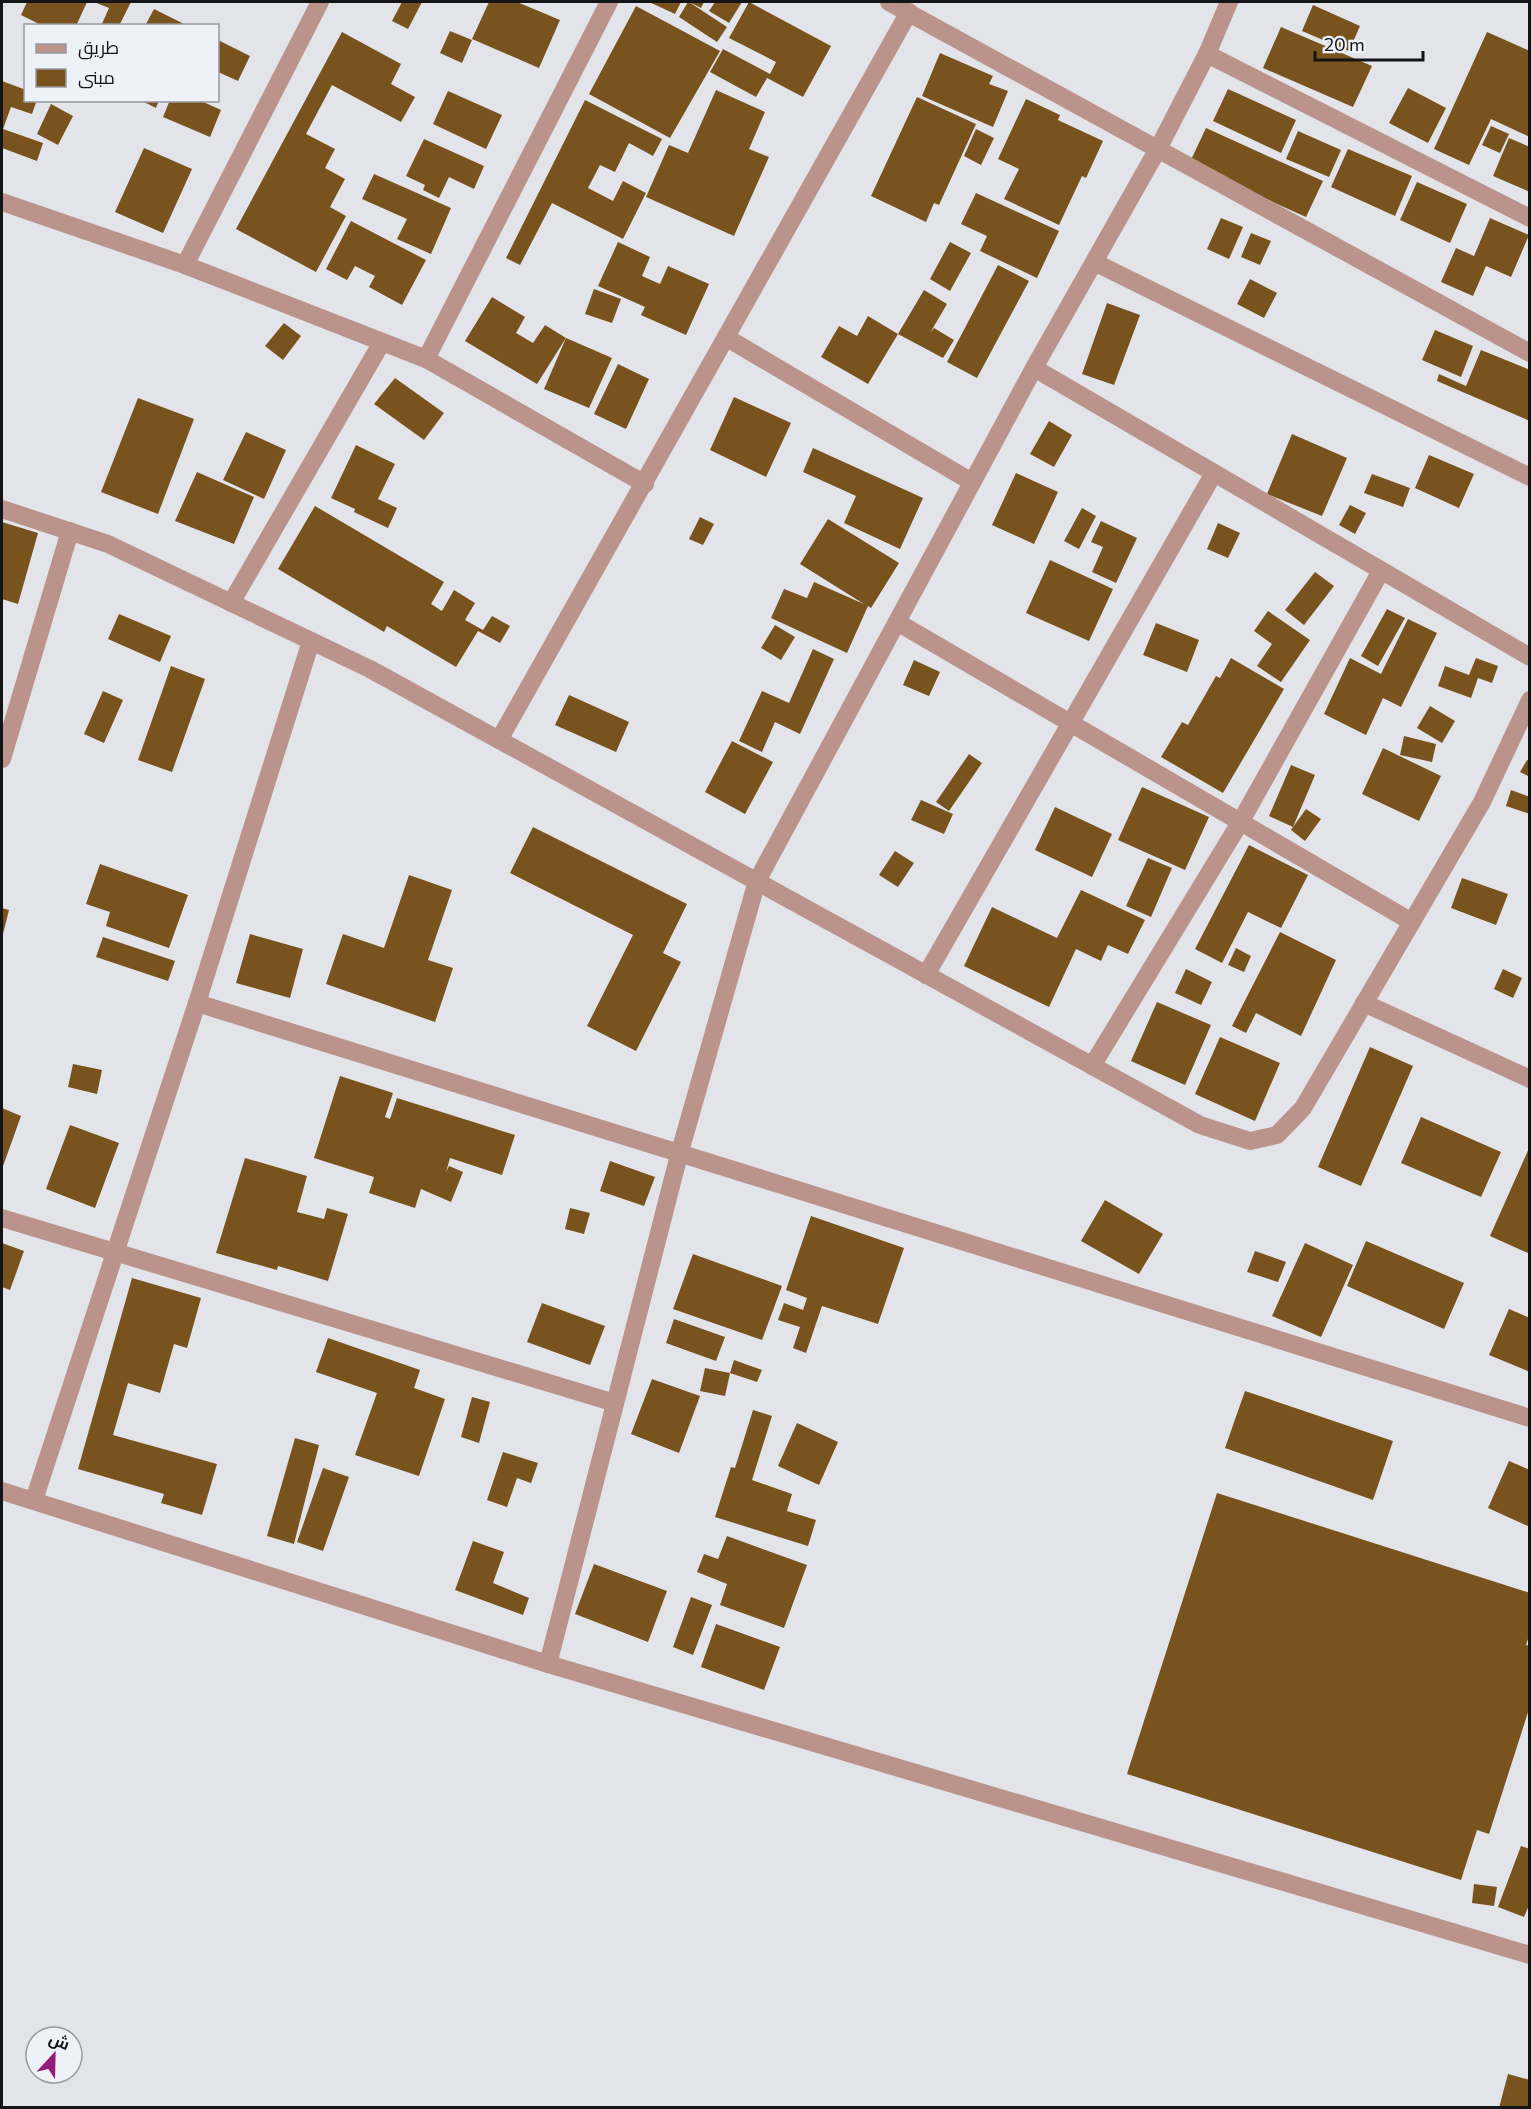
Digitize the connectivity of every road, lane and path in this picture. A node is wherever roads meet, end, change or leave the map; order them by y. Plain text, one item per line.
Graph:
1 (320, 2) edge
2 (609, 2) edge
3 (889, 2) edge
4 (1229, 2) edge
5 (909, 12) junction
6 (1207, 54) junction
7 (1159, 147) junction
8 (2, 202) edge
9 (1530, 218) edge
10 (1096, 263) junction
11 (185, 265) junction
12 (727, 338) junction
13 (382, 342) junction
14 (1530, 353) edge
15 (426, 359) junction
16 (1034, 368) junction
17 (1214, 473) junction
18 (1530, 477) edge
19 (972, 482) junction
20 (645, 484) junction
21 (2, 509) edge
22 (70, 531) junction
23 (1382, 571) junction
24 (231, 603) junction
25 (897, 622) junction
26 (311, 641) junction
27 (1530, 657) edge
28 (1530, 700) edge
29 (1070, 724) junction
30 (499, 740) junction
31 (2, 759) edge
32 (1240, 820) junction
33 (757, 881) junction
34 (1412, 922) junction
35 (926, 975) junction
36 (197, 1003) junction
37 (1364, 1003) junction
38 (1092, 1066) junction
39 (1530, 1078) edge
40 (679, 1155) junction
41 (2, 1218) edge
42 (115, 1254) junction
43 (615, 1403) junction
44 (1530, 1418) edge
45 (2, 1491) edge
46 (34, 1500) junction
47 (548, 1664) junction
48 (1530, 1955) edge

1 - 11 street
2 - 15 street
3 - 5 street
4 - 6 street
5 - 7 street
5 - 12 street
6 - 7 street
6 - 9 street
7 - 10 street
7 - 14 street
8 - 11 street
10 - 16 street
10 - 18 street
11 - 13 street
12 - 19 street
12 - 20 street
13 - 15 street
13 - 24 street
15 - 20 street
16 - 17 street
16 - 19 street
17 - 23 street
17 - 29 street
19 - 25 street
20 - 30 street
21 - 22 street
22 - 24 street
22 - 31 street
23 - 27 street
23 - 32 street
24 - 26 street
25 - 29 street
25 - 33 street
26 - 30 street
26 - 36 street
28 - 34 street
29 - 32 street
29 - 35 street
30 - 33 street
32 - 34 street
32 - 38 street
33 - 35 street
33 - 40 street
34 - 37 street
35 - 38 street
36 - 40 street
36 - 42 street
37 - 38 street
37 - 39 street
40 - 43 street
40 - 44 street
41 - 42 street
42 - 43 street
42 - 46 street
43 - 47 street
45 - 46 street
46 - 47 street
47 - 48 street

